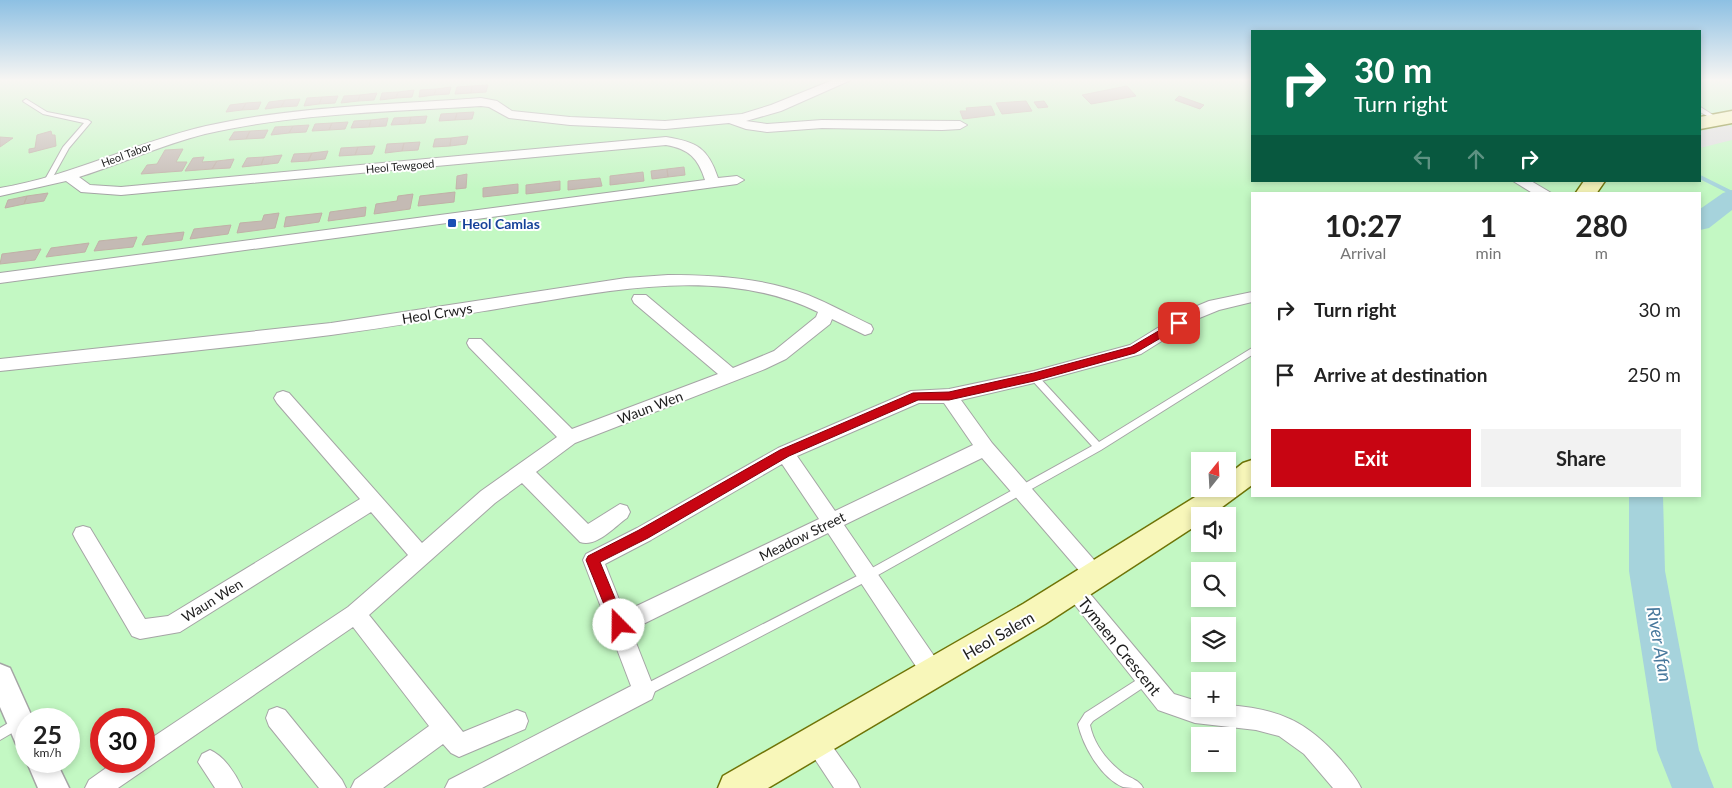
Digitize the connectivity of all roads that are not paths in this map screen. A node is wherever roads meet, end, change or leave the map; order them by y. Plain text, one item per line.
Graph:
1 (62, 117) edge
2 (303, 117) edge
3 (533, 117) edge
4 (744, 117) edge
5 (732, 120) junction
6 (960, 125) dead end
7 (68, 176) junction
8 (737, 180) dead end
9 (1522, 182) edge
10 (48, 183) junction
11 (713, 183) junction
12 (0, 192) edge
13 (1542, 192) edge
14 (0, 278) edge
15 (640, 298) dead end
16 (1251, 298) edge
17 (826, 311) junction
18 (865, 329) dead end
19 (475, 343) dead end
20 (1251, 351) edge
21 (0, 365) edge
22 (731, 376) junction
23 (1034, 377) junction
24 (949, 396) junction
25 (283, 398) dead end
26 (569, 438) junction
27 (984, 448) junction
28 (1098, 448) junction
29 (785, 453) junction
30 (522, 471) junction
31 (1251, 472) edge
32 (1022, 491) junction
33 (373, 501) junction
34 (620, 512) dead end
35 (831, 522) junction
36 (83, 534) dead end
37 (420, 556) junction
38 (867, 576) junction
39 (1084, 582) junction
40 (355, 614) junction
41 (619, 625) junction
42 (933, 673) junction
43 (0, 677) edge
44 (1146, 679) junction
45 (644, 691) junction
46 (277, 718) dead end
47 (516, 721) dead end
48 (444, 729) junction
49 (15, 730) edge
50 (816, 741) junction
51 (155, 750) edge
52 (210, 762) dead end
53 (46, 773) edge
54 (120, 773) edge
55 (54, 788) edge
56 (97, 788) edge
57 (230, 788) edge
58 (334, 788) edge
59 (363, 788) edge
60 (457, 788) edge
61 (735, 788) edge
62 (848, 788) edge
63 (1137, 788) edge
64 (1350, 788) edge

1 - 10 lane
2 - 7 street, Heol Tabor
3 - 5 street, Heol Tabor
4 - 5 street
5 - 6 street
7 - 10 street, Heol Tabor
7 - 11 street, Heol Tewgoed
8 - 11 street
9 - 13 street
10 - 12 street, Heol Tabor
11 - 14 street
15 - 22 street
16 - 23 street
17 - 18 street, Heol Crwys
17 - 21 street, Heol Crwys
17 - 22 street, Waun Wen
19 - 26 street
20 - 28 lane
22 - 26 street, Waun Wen
23 - 24 street
23 - 28 lane
24 - 27 street, Tymaen Crescent
24 - 29 street
25 - 33 street
26 - 30 street, Waun Wen
27 - 32 street, Tymaen Crescent
27 - 35 street, Meadow Street
28 - 32 lane
29 - 35 street
29 - 41 street
30 - 34 street
30 - 37 street, Waun Wen
31 - 39 main road, Heol Salem
32 - 38 lane
32 - 39 street, Tymaen Crescent
33 - 36 street, Waun Wen
33 - 37 street
35 - 38 street
35 - 41 street, Meadow Street
37 - 40 street, Waun Wen
38 - 42 street
38 - 45 lane
39 - 42 main road, Heol Salem
39 - 44 street, Tymaen Crescent
40 - 48 street
40 - 51 street, Waun Wen
41 - 45 street
42 - 50 main road, Heol Salem
43 - 49 street
44 - 63 lane
44 - 64 street, Tymaen Crescent
45 - 60 street
46 - 58 street
47 - 48 street
48 - 59 street
50 - 61 main road, Heol Salem
50 - 62 street
52 - 57 street
53 - 55 street
54 - 56 street

